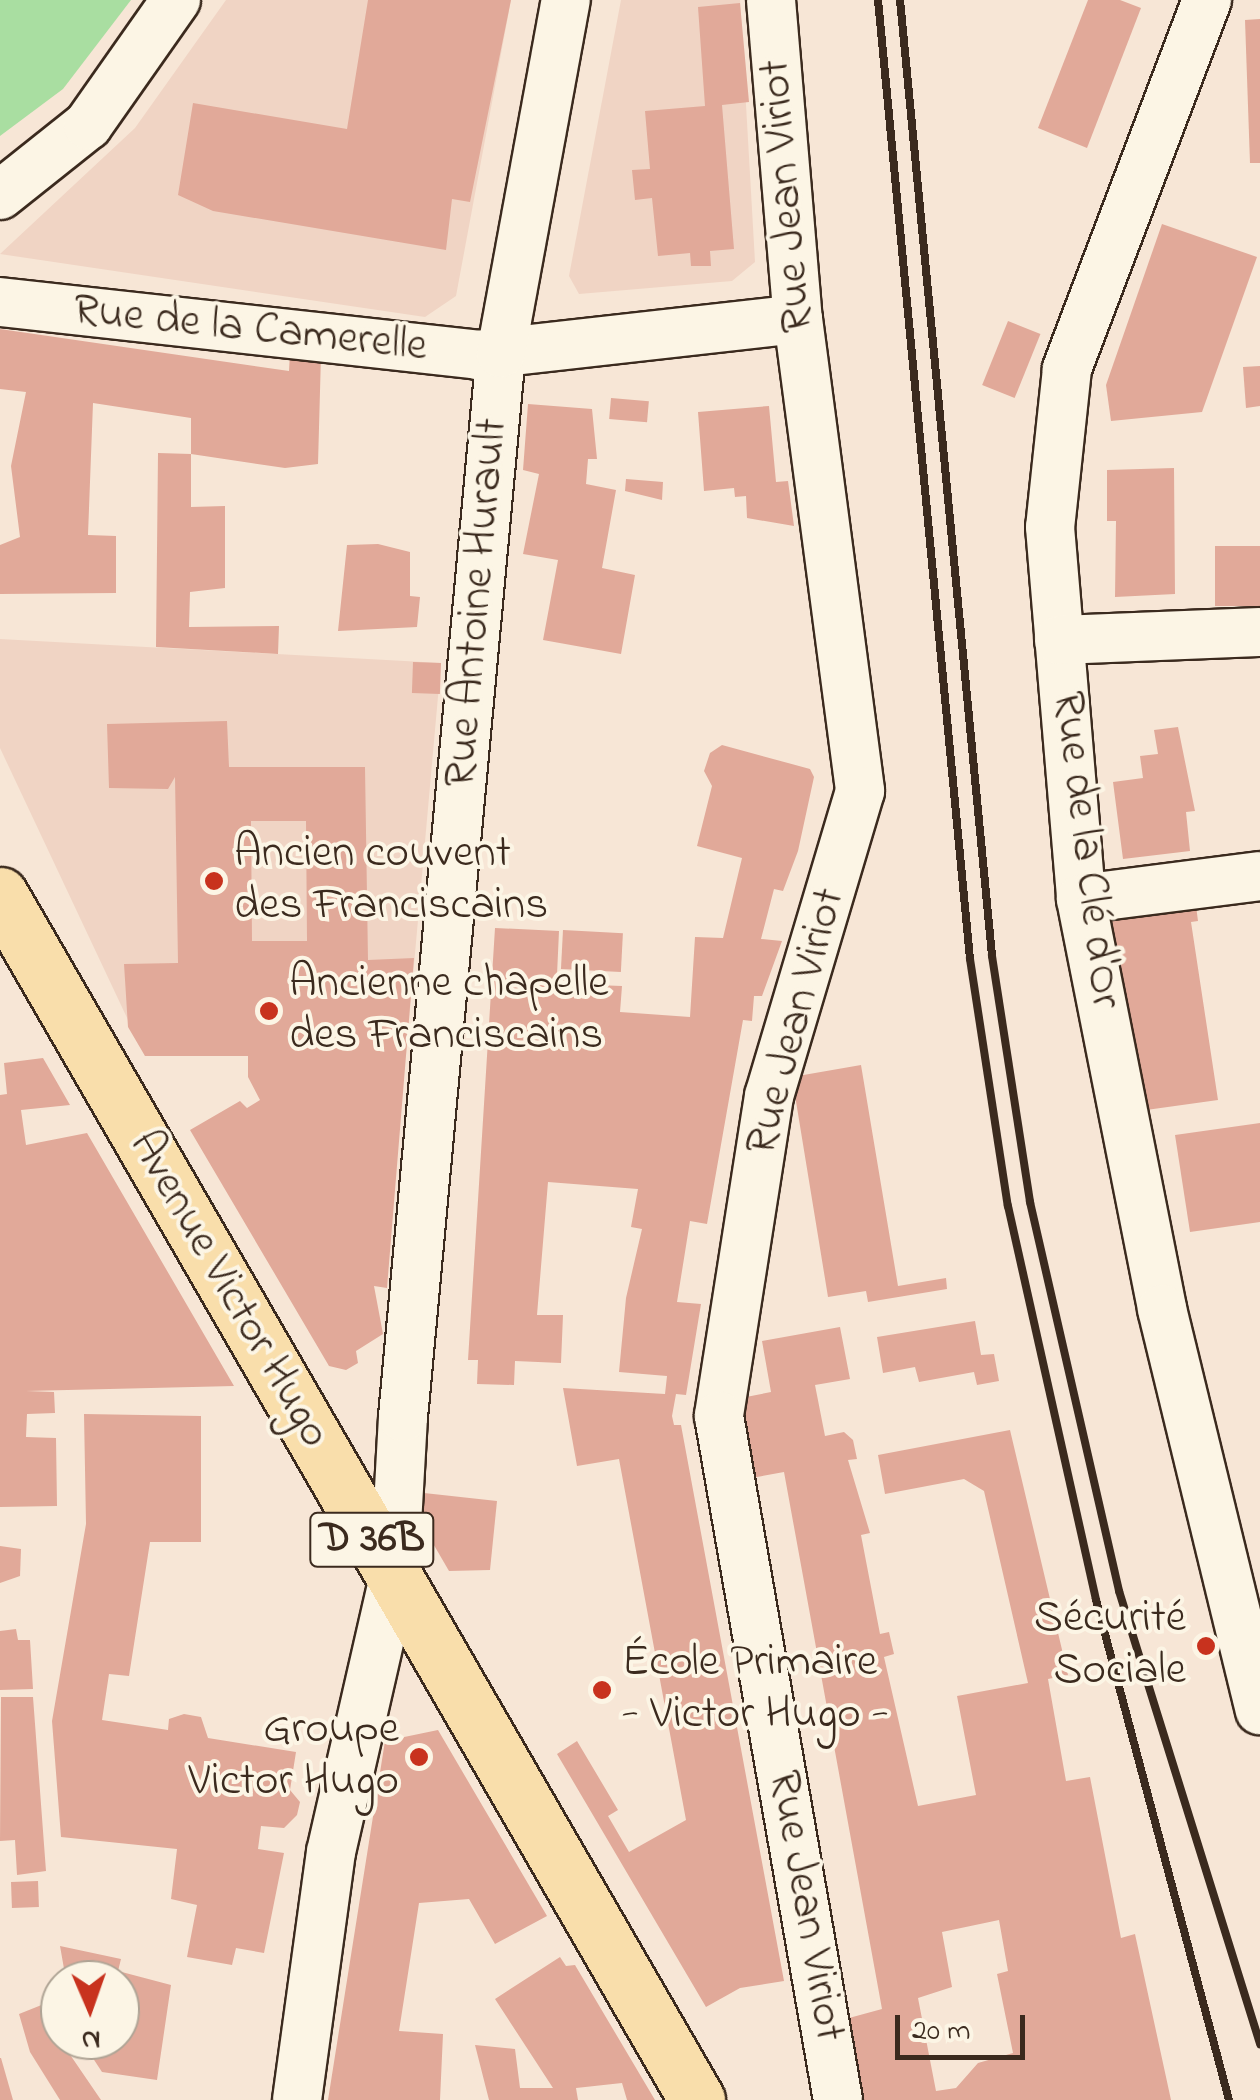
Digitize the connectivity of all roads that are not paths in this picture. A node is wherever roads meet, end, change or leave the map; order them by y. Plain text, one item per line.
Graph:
1 (176, 0) edge
2 (566, 0) edge
3 (771, 0) edge
4 (1208, 0) edge
5 (0, 194) edge
6 (0, 302) edge
7 (798, 319) junction
8 (501, 353) junction
9 (1260, 632) edge
10 (1059, 640) junction
11 (1260, 876) edge
12 (0, 895) edge
13 (1082, 898) junction
14 (394, 1578) junction
15 (1260, 1710) edge
16 (297, 2100) edge
17 (697, 2100) edge
18 (838, 2100) edge

1 - 5 street
2 - 8 street, Rue Antoine Hurault
3 - 7 street, Rue Jean Viriot
4 - 10 street, Rue de la Clé d'Or
6 - 8 street, Rue de la Camerelle
7 - 8 street, Rue Antoine Hurault
7 - 18 street, Rue Jean Viriot
8 - 14 street, Rue Antoine Hurault
9 - 10 street
10 - 13 street, Rue de la Clé d'Or
11 - 13 street
12 - 14 main road, Avenue Victor Hugo / D 36B
13 - 15 street, Rue de la Clé d'Or
14 - 16 street, Rue Antoine Hurault
14 - 17 main road, Avenue Victor Hugo / D 36B

